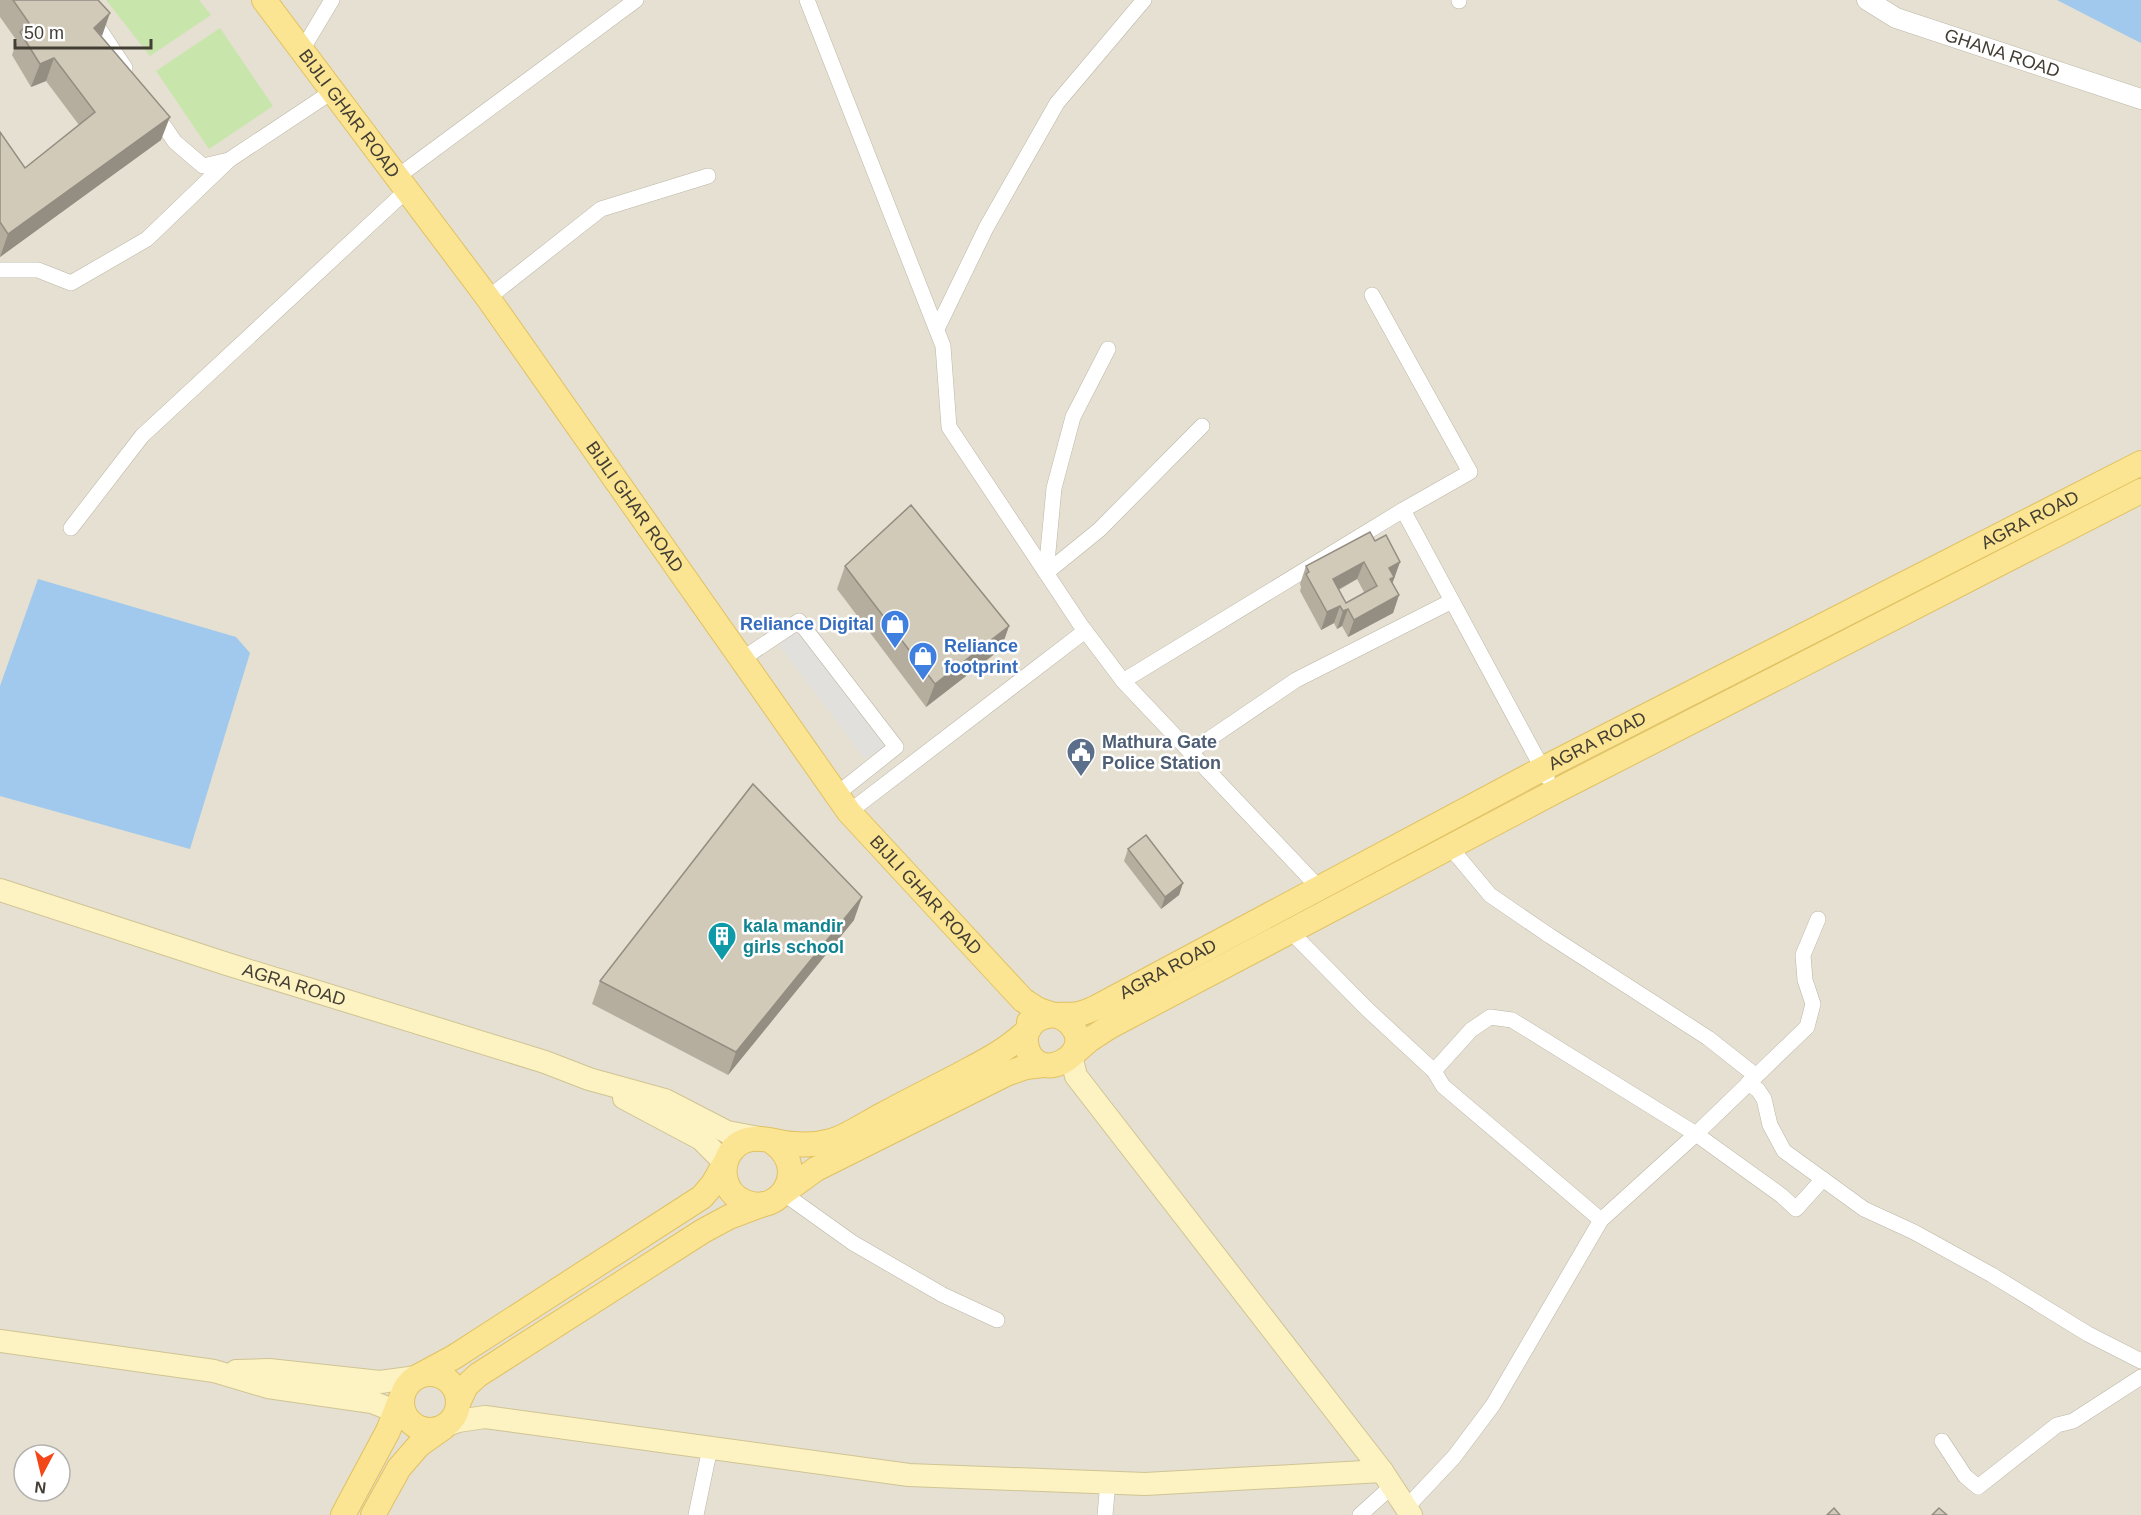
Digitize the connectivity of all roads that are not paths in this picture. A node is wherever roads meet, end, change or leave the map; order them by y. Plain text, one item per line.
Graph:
1 (80, 0) edge
2 (264, 0) edge
3 (332, 0) edge
4 (636, 0) edge
5 (807, 0) edge
6 (1144, 0) edge
7 (1867, 0) edge
8 (302, 50) junction
9 (131, 76) edge
10 (333, 92) junction
11 (2141, 99) edge
12 (150, 104) edge
13 (229, 160) junction
14 (708, 176) dead end
15 (402, 184) junction
16 (0, 270) edge
17 (1372, 295) dead end
18 (488, 298) junction
19 (937, 329) junction
20 (1108, 349) dead end
21 (1202, 426) dead end
22 (2141, 463) edge
23 (2141, 491) edge
24 (1403, 510) junction
25 (71, 528) dead end
26 (1046, 573) junction
27 (1452, 601) junction
28 (1085, 631) junction
29 (742, 659) junction
30 (1122, 681) junction
31 (1190, 752) junction
32 (1542, 769) junction
33 (1556, 791) junction
34 (843, 803) junction
35 (1450, 847) junction
36 (1320, 889) junction
37 (0, 890) edge
38 (1818, 919) dead end
39 (1290, 931) junction
40 (1023, 1000) junction
41 (1054, 1015) junction
42 (1029, 1029) junction
43 (1047, 1065) junction
44 (1074, 1065) junction
45 (1434, 1071) junction
46 (589, 1079) junction
47 (1752, 1079) junction
48 (1696, 1134) junction
49 (764, 1139) junction
50 (725, 1163) junction
51 (1823, 1179) junction
52 (773, 1198) junction
53 (1601, 1220) junction
54 (997, 1320) dead end
55 (0, 1341) edge
56 (2141, 1361) edge
57 (214, 1371) junction
58 (417, 1377) junction
59 (2141, 1377) edge
60 (459, 1401) junction
61 (401, 1408) junction
62 (485, 1417) junction
63 (445, 1426) junction
64 (1942, 1441) dead end
65 (710, 1448) junction
66 (1387, 1479) junction
67 (1108, 1482) junction
68 (1408, 1512) edge
69 (343, 1515) edge
70 (373, 1515) edge
71 (696, 1515) edge
72 (1105, 1515) edge
73 (1360, 1515) edge

1 - 9 street
2 - 8 main road, BIJLI GHAR ROAD
3 - 8 street
4 - 15 street
5 - 19 street
6 - 19 street
7 - 11 street, GHANA ROAD
8 - 10 main road, BIJLI GHAR ROAD
10 - 13 street
10 - 15 main road, BIJLI GHAR ROAD
12 - 13 street
13 - 16 street
14 - 18 street
15 - 18 main road, BIJLI GHAR ROAD
15 - 25 street
17 - 24 street
18 - 29 main road, BIJLI GHAR ROAD
19 - 26 street
20 - 26 street
21 - 26 street
22 - 32 main road, AGRA ROAD
23 - 33 main road, AGRA ROAD
24 - 27 street
24 - 30 street
26 - 28 street
27 - 31 street
27 - 32 street
28 - 30 street
28 - 34 street
29 - 34 main road, BIJLI GHAR ROAD
29 - 34 street
30 - 31 street
31 - 36 street
32 - 33 street
32 - 36 main road, AGRA ROAD
33 - 35 main road, AGRA ROAD
34 - 40 main road, BIJLI GHAR ROAD
35 - 39 main road, AGRA ROAD
35 - 47 street
36 - 41 main road, AGRA ROAD
37 - 46 main road, AGRA ROAD
38 - 47 street
39 - 44 main road, AGRA ROAD
39 - 45 street
40 - 41 main road
40 - 42 main road
41 - 42 main road
41 - 44 main road
42 - 43 main road
42 - 49 main road, AGRA ROAD
43 - 44 main road
43 - 52 main road
44 - 66 main road
45 - 48 street
45 - 53 street
46 - 49 main road, AGRA ROAD
46 - 50 main road, AGRA ROAD
47 - 48 street
47 - 51 street
48 - 51 street
48 - 53 street
49 - 50 main road
49 - 52 main road
50 - 52 main road
50 - 58 main road
51 - 56 street
52 - 54 street
52 - 60 main road
53 - 68 street
55 - 57 main road
57 - 58 main road
57 - 61 main road
58 - 60 main road
58 - 61 main road
59 - 64 street
60 - 62 main road
60 - 63 main road
61 - 63 main road
61 - 69 main road
62 - 63 main road
62 - 65 main road
63 - 70 main road
65 - 67 main road
65 - 71 street
66 - 67 main road
66 - 68 main road
66 - 73 street
67 - 72 street

